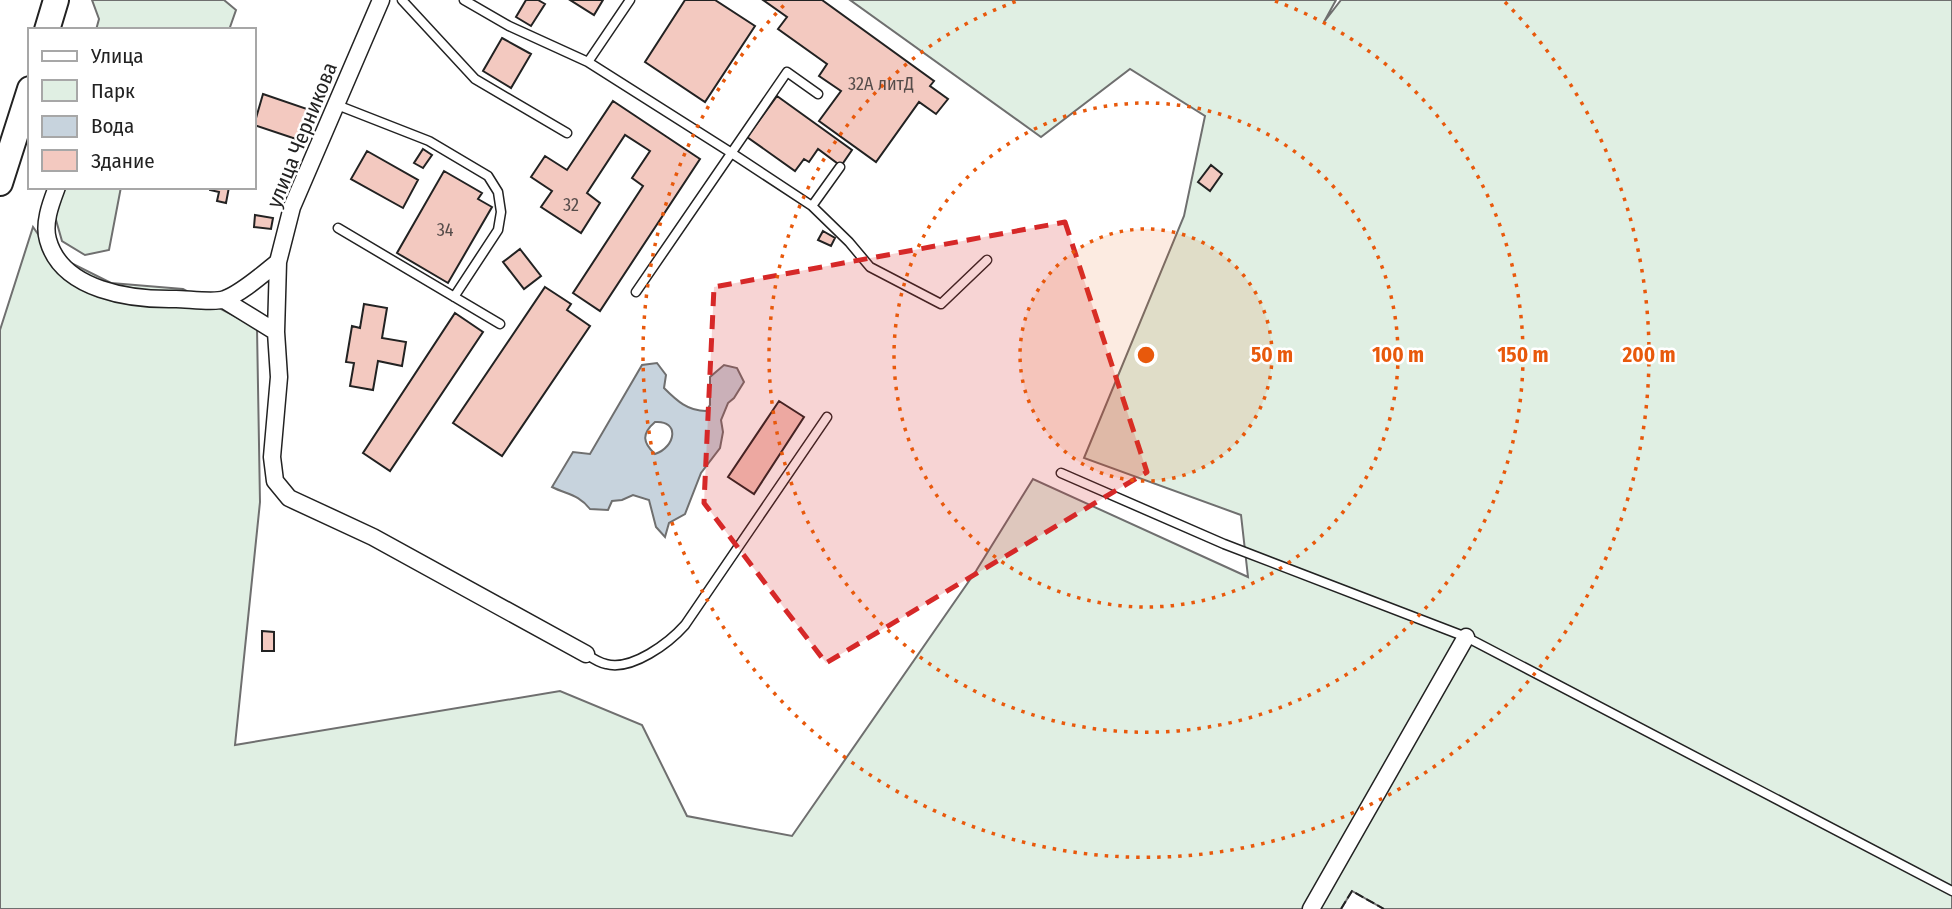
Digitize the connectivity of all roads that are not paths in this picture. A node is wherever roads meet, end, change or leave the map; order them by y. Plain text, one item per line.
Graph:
1 (56, 0) edge
2 (381, 0) edge
3 (402, 0) edge
4 (464, 0) edge
5 (630, 0) edge
6 (48, 28) edge
7 (588, 62) junction
8 (818, 94) dead end
9 (28, 95) edge
10 (337, 105) junction
11 (566, 133) dead end
12 (730, 152) junction
13 (840, 167) dead end
14 (0, 183) edge
15 (56, 189) edge
16 (812, 206) junction
17 (338, 228) dead end
18 (987, 260) dead end
19 (278, 262) junction
20 (635, 292) dead end
21 (454, 297) junction
22 (224, 300) junction
23 (500, 324) dead end
24 (276, 332) junction
25 (827, 417) dead end
26 (1061, 473) dead end
27 (1466, 638) junction
28 (586, 654) joint
29 (1952, 891) edge
30 (1311, 909) edge

1 - 6 main road
2 - 10 street, улица Черникова
3 - 11 lane
4 - 7 lane
5 - 7 lane
7 - 12 lane
8 - 12 lane
9 - 14 main road
10 - 19 street, улица Черникова
10 - 21 lane
12 - 16 lane
12 - 20 lane
13 - 16 lane
15 - 22 street
16 - 18 lane
17 - 21 lane
19 - 22 street
19 - 24 street, улица Черникова
21 - 23 lane
22 - 24 street
24 - 28 street, улица Черникова
25 - 28 lane
26 - 27 lane
27 - 29 lane
27 - 30 street

